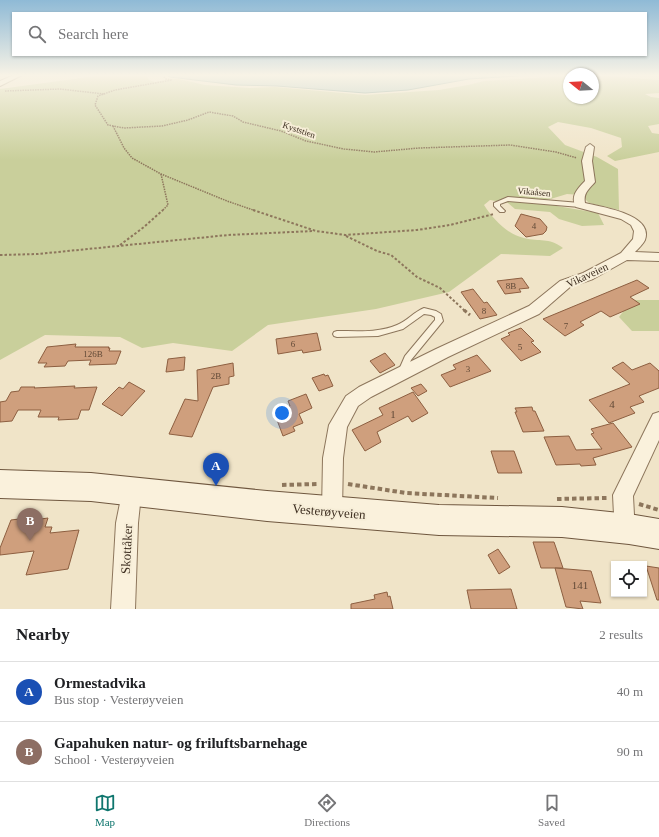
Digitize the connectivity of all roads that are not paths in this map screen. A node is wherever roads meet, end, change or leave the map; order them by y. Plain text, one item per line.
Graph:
1 (590, 147) dead end
2 (580, 204) junction
3 (502, 211) road end
4 (625, 256) junction
5 (659, 257) edge
6 (337, 334) dead end
7 (401, 374) junction
8 (659, 420) edge
9 (0, 484) edge
10 (136, 491) junction
11 (332, 511) junction
12 (632, 516) junction
13 (659, 534) edge
14 (124, 609) edge

1 - 2 street
2 - 3 lane, Vikaåsen
2 - 4 street, Vikaveien
4 - 5 street
4 - 7 street, Vikaveien
6 - 7 lane
7 - 11 street, Vikaveien
8 - 12 street
9 - 10 main road, Vesterøyveien
10 - 11 main road, Vesterøyveien
10 - 14 street, Skottåker
11 - 12 main road, Vesterøyveien
12 - 13 main road, Vesterøyveien

